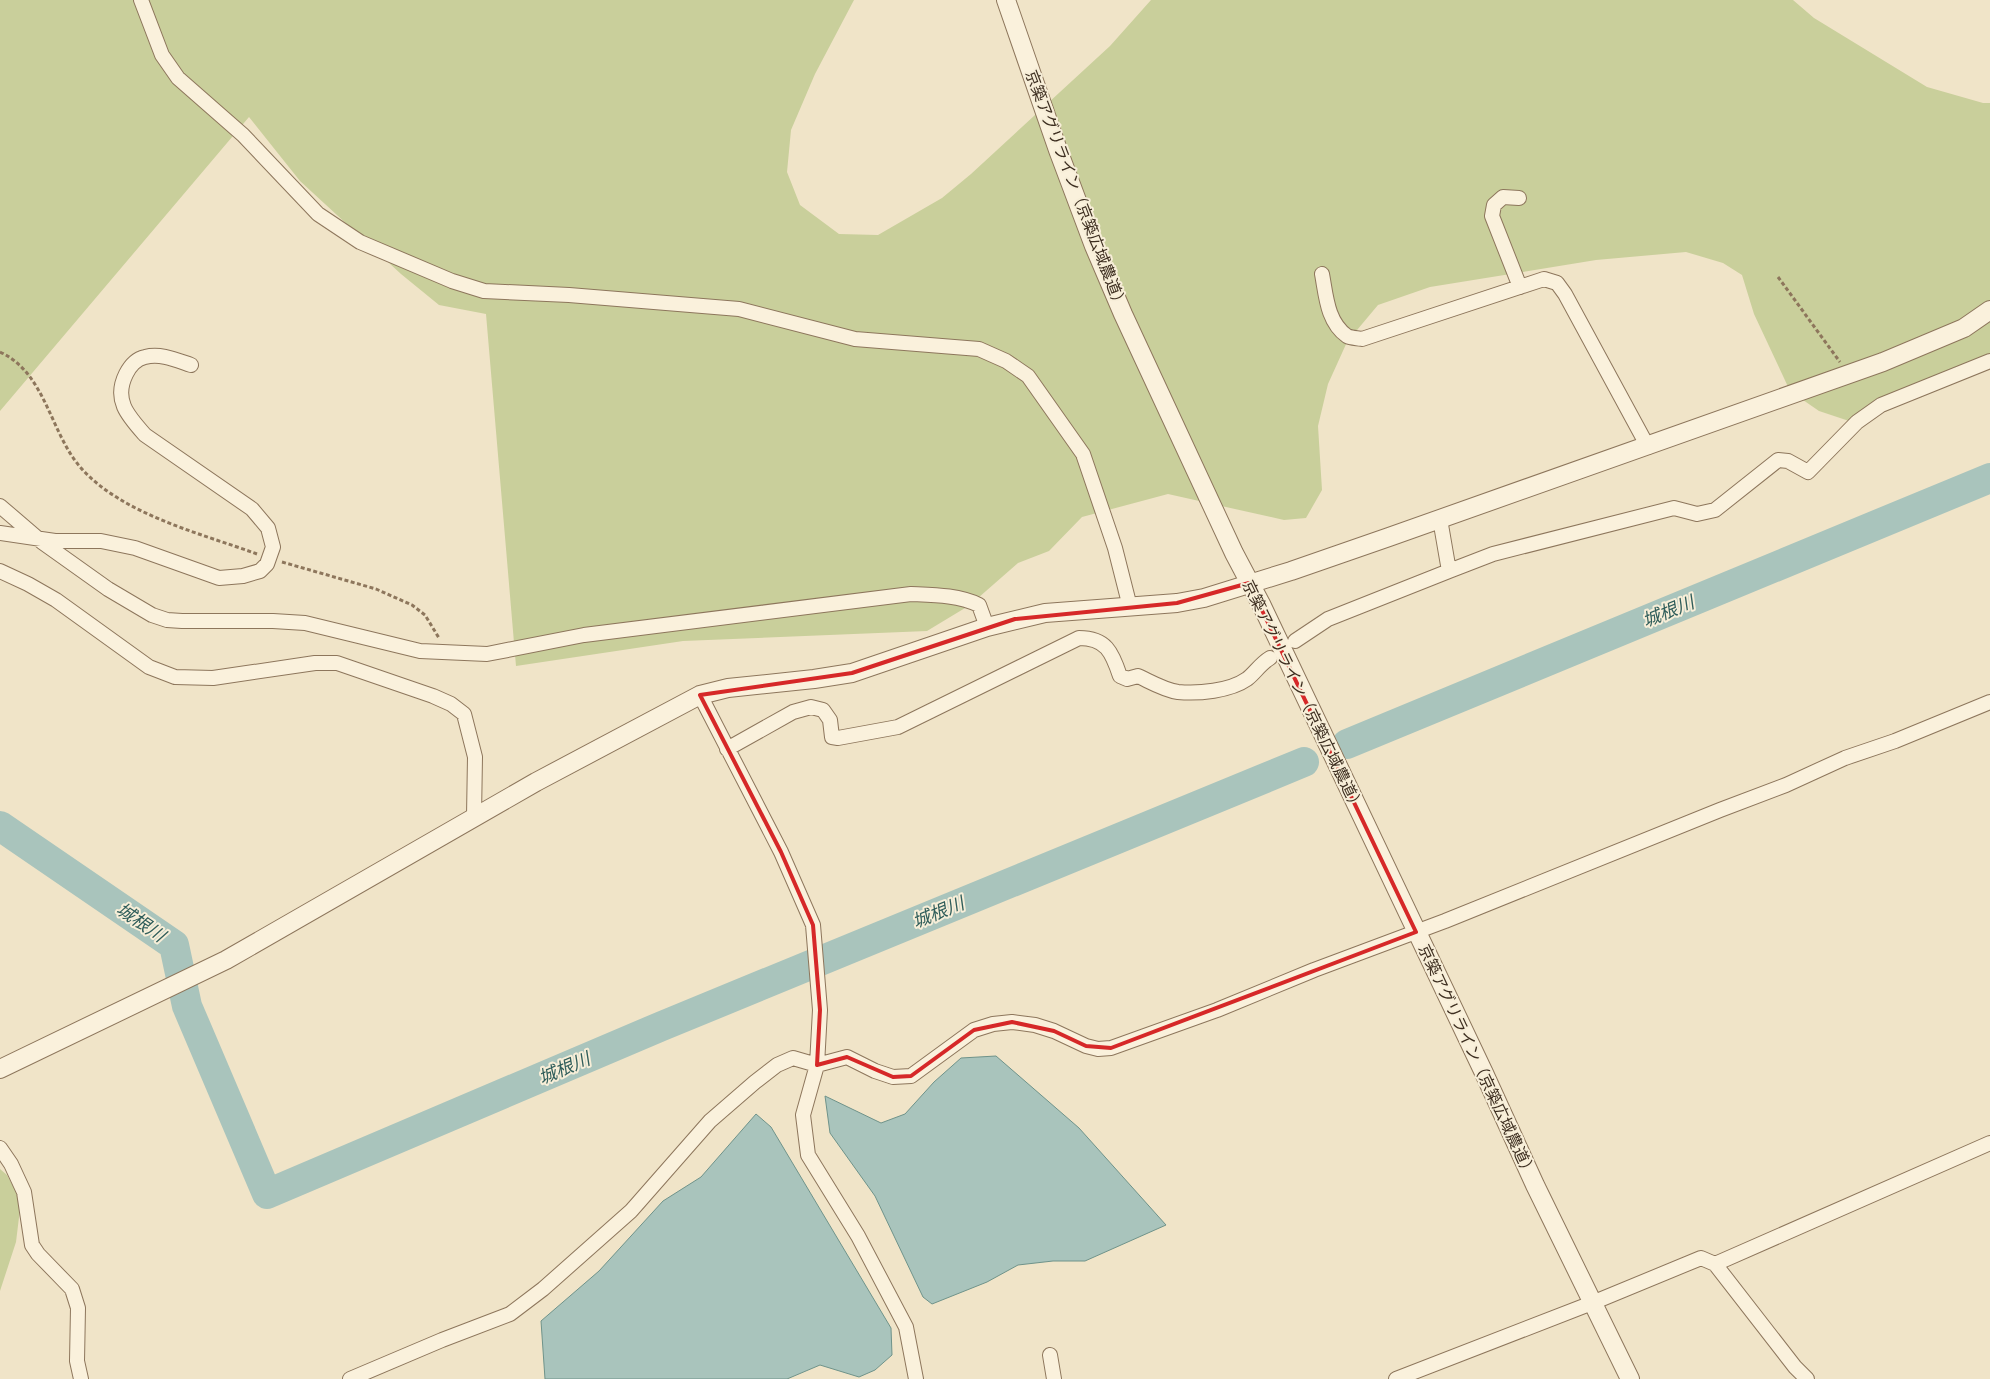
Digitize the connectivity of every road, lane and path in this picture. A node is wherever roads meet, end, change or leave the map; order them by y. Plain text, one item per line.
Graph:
1 (141, 0) edge
2 (1006, 0) edge
3 (1519, 198) dead end
4 (1322, 274) dead end
5 (1778, 277) dead end
6 (1520, 287) junction
7 (1990, 310) edge
8 (0, 352) edge
9 (1990, 361) edge
10 (191, 365) dead end
11 (1848, 372) junction
12 (1648, 446) junction
13 (0, 506) edge
14 (1440, 519) junction
15 (0, 532) edge
16 (38, 539) junction
17 (269, 559) junction
18 (0, 571) edge
19 (1449, 571) junction
20 (1249, 583) junction
21 (1130, 607) junction
22 (987, 627) junction
23 (1295, 641) dead end
24 (444, 653) junction
25 (1270, 658) dead end
26 (700, 695) junction
27 (1990, 702) edge
28 (727, 749) junction
29 (474, 816) junction
30 (1416, 932) junction
31 (817, 1064) junction
32 (0, 1069) edge
33 (1990, 1143) edge
34 (0, 1148) edge
35 (1715, 1264) junction
36 (1592, 1303) junction
37 (1050, 1354) dead end
38 (81, 1379) edge
39 (350, 1379) edge
40 (916, 1379) edge
41 (1054, 1379) edge
42 (1396, 1379) edge
43 (1630, 1379) edge
44 (1807, 1379) edge

1 - 21 street
2 - 20 street, 京築アグリライン（京築広域農道）
3 - 6 street
4 - 6 street
5 - 11 path
6 - 12 street
7 - 11 street
8 - 17 path
9 - 19 street
10 - 17 street
11 - 12 street
12 - 14 street
13 - 16 street
14 - 19 street
14 - 20 street
15 - 16 street
16 - 17 street
16 - 24 street
17 - 24 path
18 - 29 street
19 - 23 street
20 - 21 street
20 - 30 street, 京築アグリライン（京築広域農道）
21 - 22 street
22 - 24 street
22 - 26 street
25 - 28 street
26 - 28 street
26 - 29 street
27 - 30 street
28 - 31 street
29 - 32 street
30 - 31 street
30 - 36 street, 京築アグリライン（京築広域農道）
31 - 39 street
31 - 40 street
33 - 35 street
34 - 38 street
35 - 36 street
35 - 44 street
36 - 42 street
36 - 43 street, 京築アグリライン（京築広域農道）
37 - 41 street

